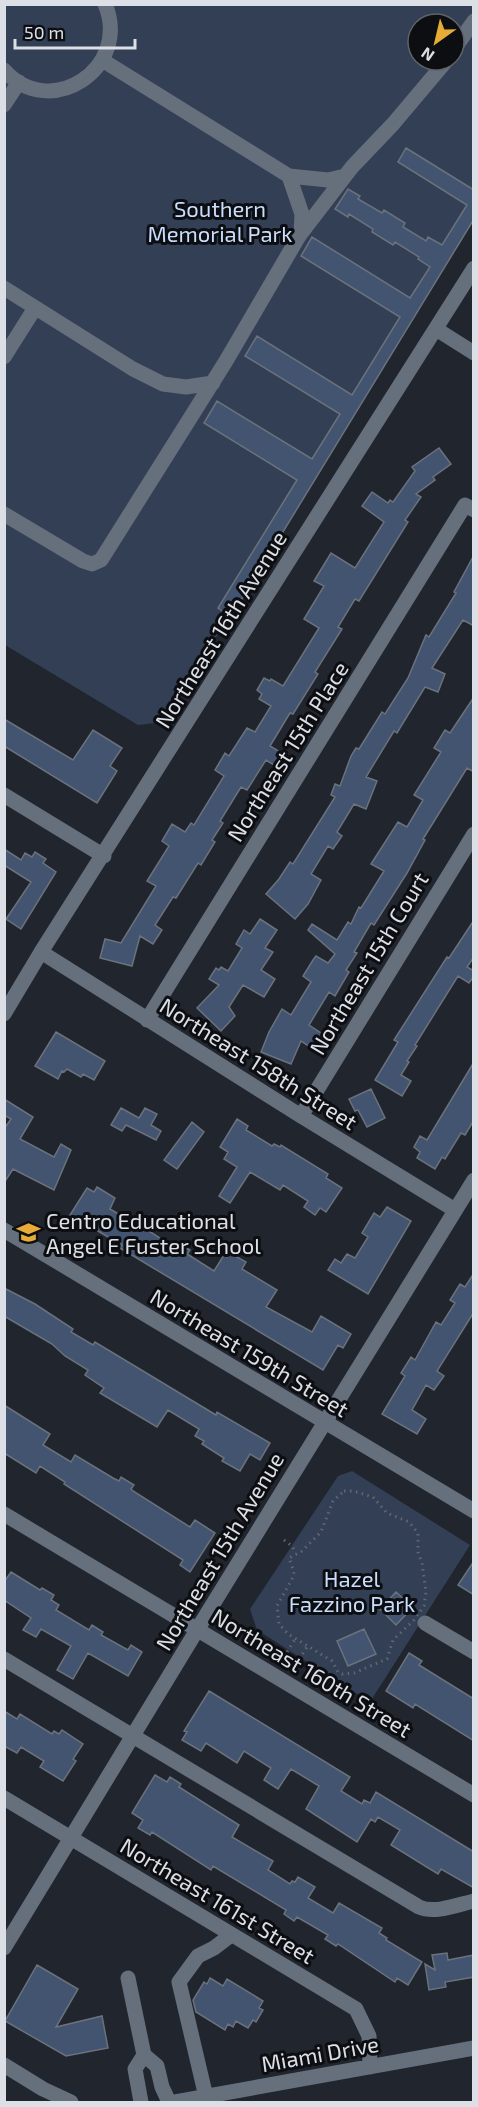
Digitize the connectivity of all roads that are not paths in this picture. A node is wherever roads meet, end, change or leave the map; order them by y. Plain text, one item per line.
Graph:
1 (105, 4) edge
2 (102, 60) junction
3 (4, 70) edge
4 (437, 72) edge
5 (19, 82) junction
6 (4, 105) edge
7 (290, 176) junction
8 (345, 176) junction
9 (301, 233) junction
10 (474, 268) edge
11 (4, 288) edge
12 (35, 308) junction
13 (436, 330) junction
14 (474, 353) edge
15 (4, 357) edge
16 (213, 383) junction
17 (469, 508) edge
18 (4, 514) edge
19 (4, 795) edge
20 (474, 834) edge
21 (104, 856) junction
22 (41, 952) junction
23 (4, 1014) edge
24 (147, 1020) junction
25 (301, 1116) junction
26 (474, 1180) edge
27 (455, 1210) junction
28 (4, 1230) edge
29 (324, 1423) junction
30 (474, 1510) edge
31 (4, 1514) edge
32 (425, 1623) dead end
33 (197, 1630) junction
34 (474, 1652) edge
35 (4, 1659) edge
36 (132, 1737) junction
37 (474, 1795) edge
38 (4, 1798) edge
39 (71, 1838) junction
40 (474, 1901) edge
41 (231, 1935) junction
42 (6, 1942) edge
43 (128, 1978) dead end
44 (474, 2048) edge
45 (144, 2055) junction
46 (4, 2065) edge
47 (370, 2067) junction
48 (45, 2096) edge
49 (206, 2097) junction
50 (71, 2103) edge
51 (141, 2103) edge
52 (169, 2103) edge
53 (175, 2103) edge

1 - 2 street
2 - 5 street
2 - 7 street
3 - 5 street
4 - 8 street
5 - 6 street
7 - 8 street
7 - 9 street
8 - 9 street
9 - 16 street
10 - 13 street, Northeast 16th Avenue
11 - 12 street
12 - 15 street
12 - 16 street
13 - 14 street
13 - 21 street, Northeast 16th Avenue
16 - 18 street
17 - 24 street, Northeast 15th Place
19 - 21 street
20 - 25 street, Northeast 15th Court
21 - 22 street, Northeast 16th Avenue
22 - 23 street, Northeast 16th Avenue
22 - 24 street, Northeast 158th Street
24 - 25 street, Northeast 158th Street
25 - 27 street, Northeast 158th Street
26 - 27 street, Northeast 15th Avenue
27 - 29 street, Northeast 15th Avenue
28 - 29 street, Northeast 159th Street
29 - 30 street, Northeast 159th Street
29 - 33 street, Northeast 15th Avenue
31 - 33 street, Northeast 160th Street
32 - 34 street
33 - 36 street, Northeast 15th Avenue
33 - 37 street, Northeast 160th Street
35 - 36 street
36 - 39 street, Northeast 15th Avenue
36 - 40 street
38 - 39 street, Northeast 161st Street
39 - 41 street, Northeast 161st Street
39 - 42 street, Northeast 15th Avenue
41 - 47 street, Northeast 161st Street
41 - 49 street
43 - 45 street
44 - 47 street, Miami Drive
45 - 51 street
45 - 52 street
46 - 48 street
47 - 49 street, Miami Drive
48 - 50 street
49 - 53 street, Miami Drive

